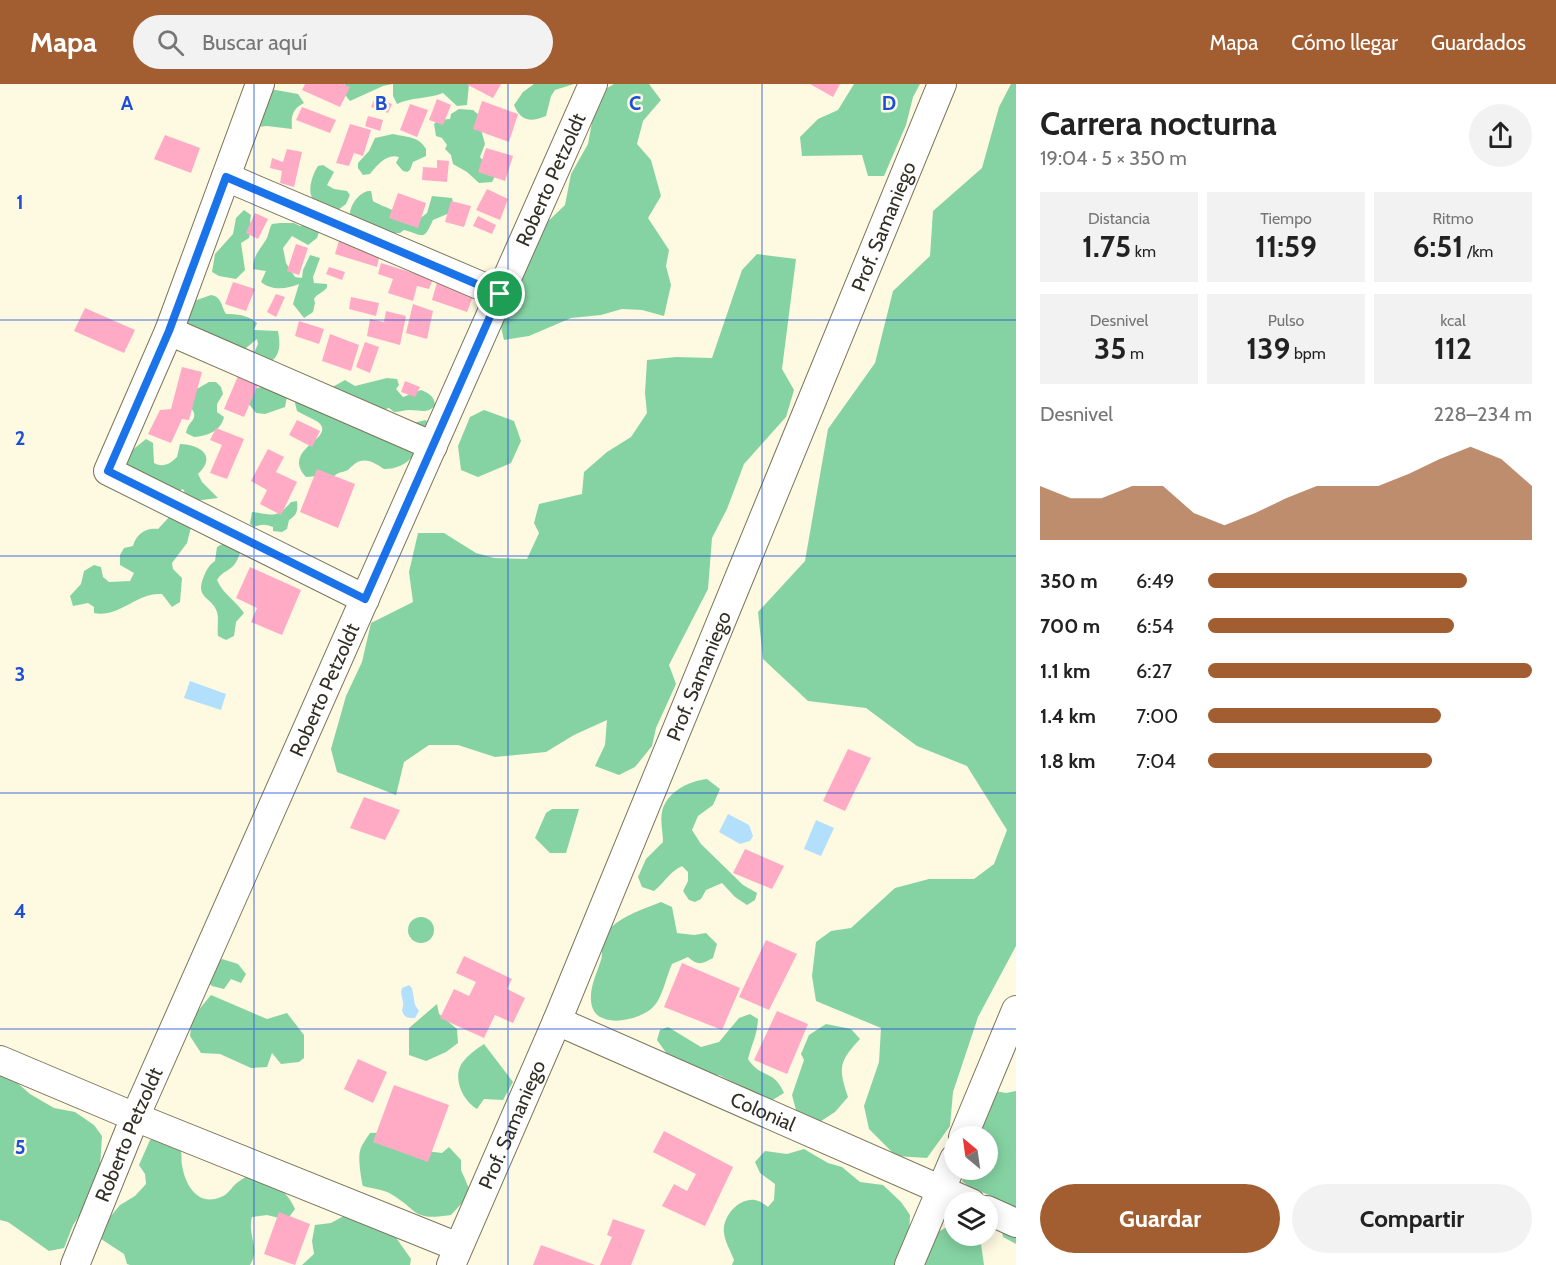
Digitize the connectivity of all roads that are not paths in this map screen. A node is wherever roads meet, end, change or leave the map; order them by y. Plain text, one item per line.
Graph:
1 (260, 84) edge
2 (593, 84) edge
3 (942, 84) edge
4 (226, 177) junction
5 (500, 294) junction
6 (169, 331) junction
7 (433, 446) junction
8 (365, 599) junction
9 (1016, 1010) edge
10 (556, 1021) junction
11 (0, 1060) edge
12 (135, 1117) junction
13 (968, 1126) edge
14 (945, 1180) edge
15 (941, 1190) junction
16 (946, 1192) edge
17 (998, 1215) edge
18 (1016, 1224) edge
19 (454, 1256) edge
20 (75, 1265) edge
21 (909, 1265) edge

1 - 4 street
2 - 5 street, Roberto Petzoldt
3 - 10 street, Prof. Samaniego
4 - 5 street
4 - 6 street
5 - 7 street, Roberto Petzoldt
6 - 7 street
6 - 8 street
7 - 8 street, Roberto Petzoldt
8 - 12 street, Roberto Petzoldt
9 - 13 street
10 - 15 street, Colonial
10 - 19 street, Prof. Samaniego
11 - 12 street
12 - 19 street
12 - 20 street, Roberto Petzoldt
14 - 15 street
15 - 16 street, Colonial
15 - 21 street
17 - 18 street

